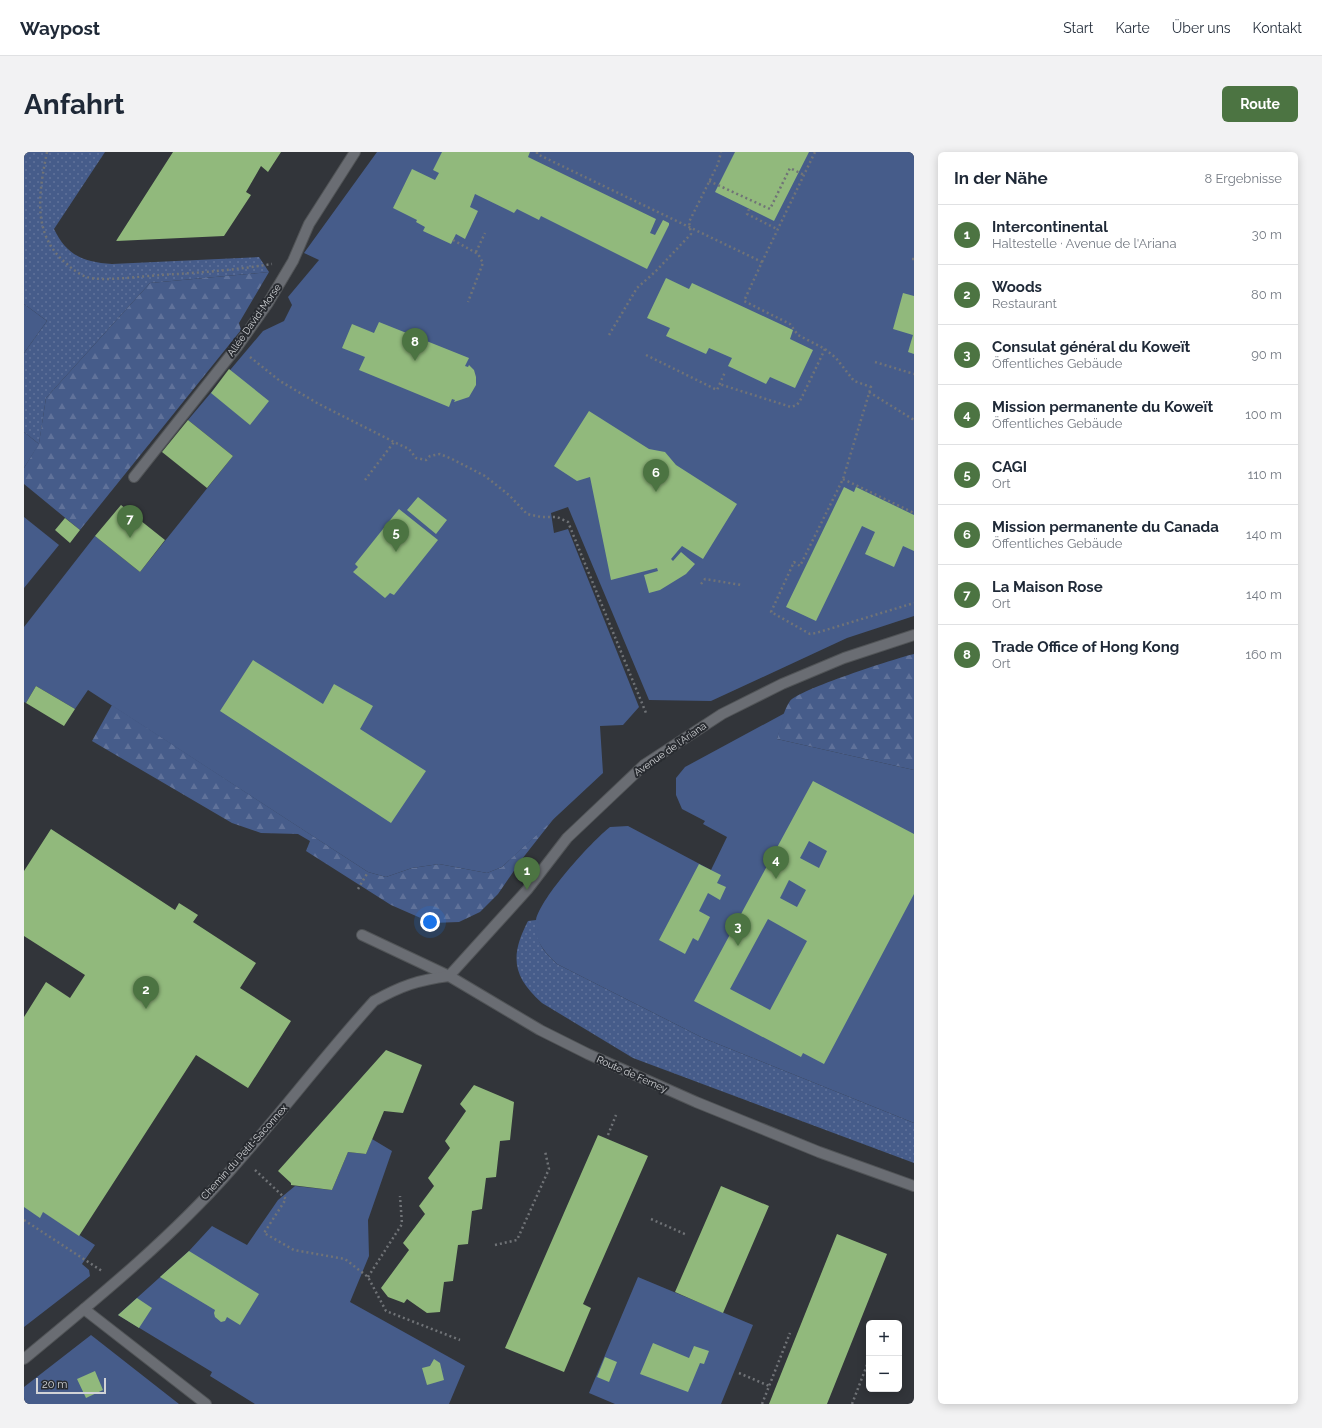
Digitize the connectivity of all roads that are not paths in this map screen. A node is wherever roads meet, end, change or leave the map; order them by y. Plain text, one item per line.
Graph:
1 (355, 152) edge
2 (134, 477) dead end
3 (914, 635) edge
4 (362, 935) dead end
5 (449, 976) junction
6 (914, 1186) edge
7 (84, 1309) junction
8 (24, 1359) edge
9 (206, 1404) edge

1 - 2 street, Allée David-Morse
3 - 5 street, Avenue de l'Ariana
4 - 5 street, Route de Ferney
5 - 6 street, Route de Ferney
5 - 7 street, Chemin du Petit-Saconnex
7 - 8 street, Chemin du Petit-Saconnex
7 - 9 street

